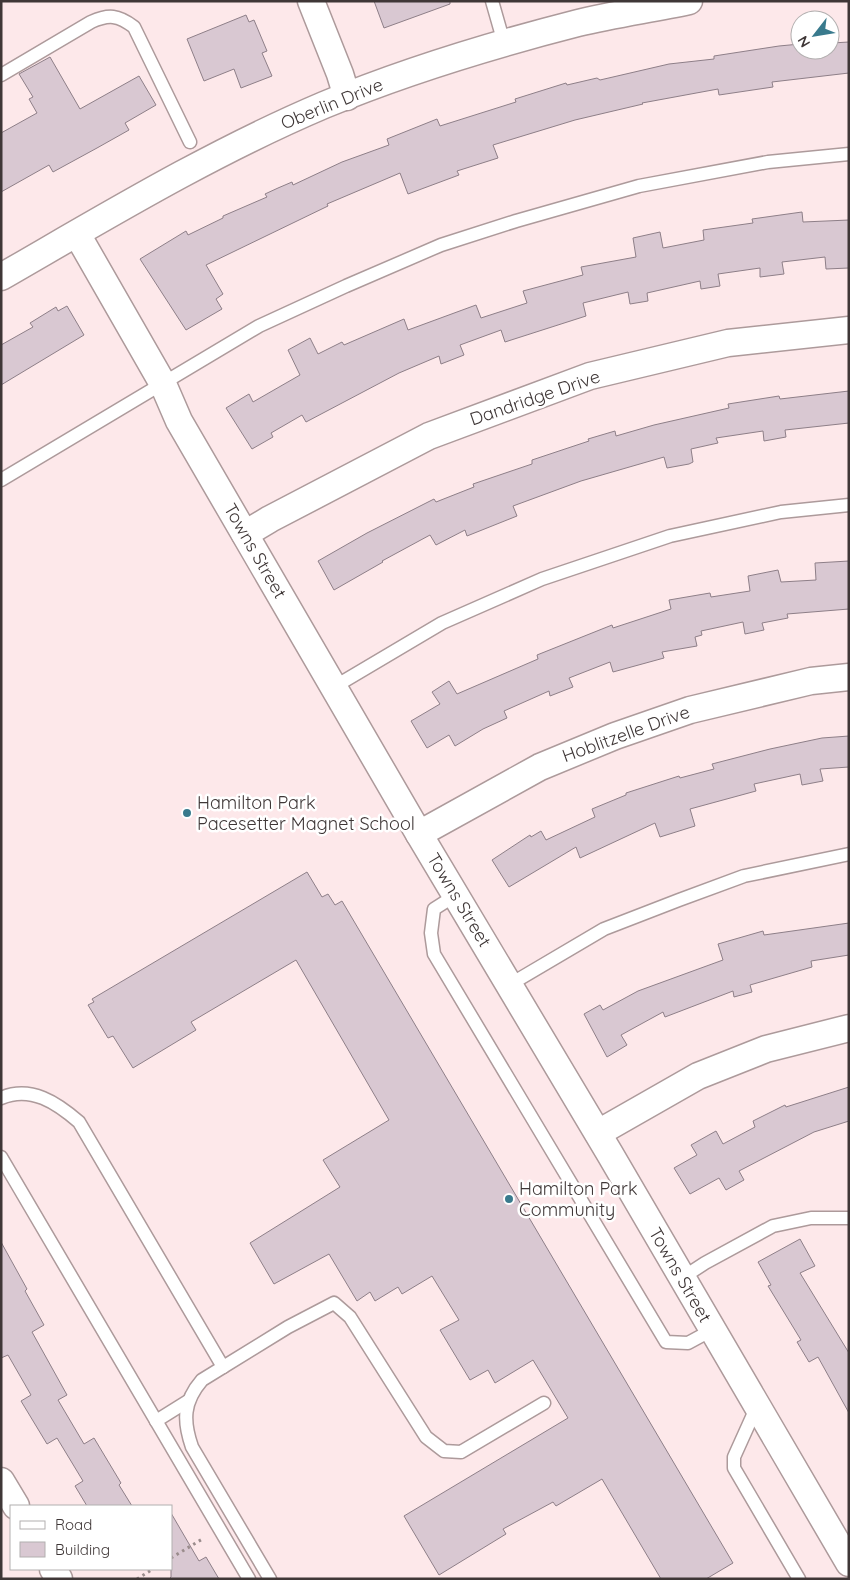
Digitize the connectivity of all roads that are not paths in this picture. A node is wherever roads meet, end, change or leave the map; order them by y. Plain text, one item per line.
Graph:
1 (311, 1) edge
2 (492, 1) edge
3 (689, 1) edge
4 (504, 43) junction
5 (1, 75) edge
6 (347, 97) junction
7 (190, 142) dead end
8 (849, 154) edge
9 (77, 234) junction
10 (1, 277) edge
11 (849, 330) edge
12 (163, 384) junction
13 (1, 480) edge
14 (849, 506) edge
15 (245, 534) junction
16 (849, 677) edge
17 (334, 687) junction
18 (419, 834) junction
19 (849, 854) edge
20 (456, 895) junction
21 (509, 985) junction
22 (849, 1028) edge
23 (1, 1098) edge
24 (598, 1133) junction
25 (1, 1157) edge
26 (849, 1218) edge
27 (682, 1278) junction
28 (712, 1330) junction
29 (223, 1367) junction
30 (188, 1402) junction
31 (544, 1403) dead end
32 (757, 1406) junction
33 (156, 1421) junction
34 (849, 1563) edge
35 (248, 1579) edge
36 (270, 1579) edge
37 (799, 1579) edge

1 - 6 street
2 - 4 lane
3 - 4 street, Oberlin Drive
4 - 6 street, Oberlin Drive
5 - 7 lane
6 - 9 street, Oberlin Drive
8 - 12 lane
9 - 10 street, Oberlin Drive
9 - 12 street, Towns Street
11 - 15 street, Dandridge Drive
12 - 13 lane
12 - 15 street, Towns Street
14 - 17 lane
15 - 17 street, Towns Street
16 - 18 street, Hoblitzelle Drive
17 - 18 street, Towns Street
18 - 20 street, Towns Street
19 - 21 lane
20 - 21 street, Towns Street
20 - 28 lane
21 - 24 street, Towns Street
22 - 24 street
23 - 29 lane
24 - 27 street, Towns Street
25 - 33 lane
26 - 27 lane
27 - 28 street, Towns Street
28 - 32 street, Towns Street
29 - 30 lane
29 - 31 lane
30 - 33 lane
30 - 36 lane
32 - 34 street, Towns Street
32 - 37 lane
33 - 35 lane

